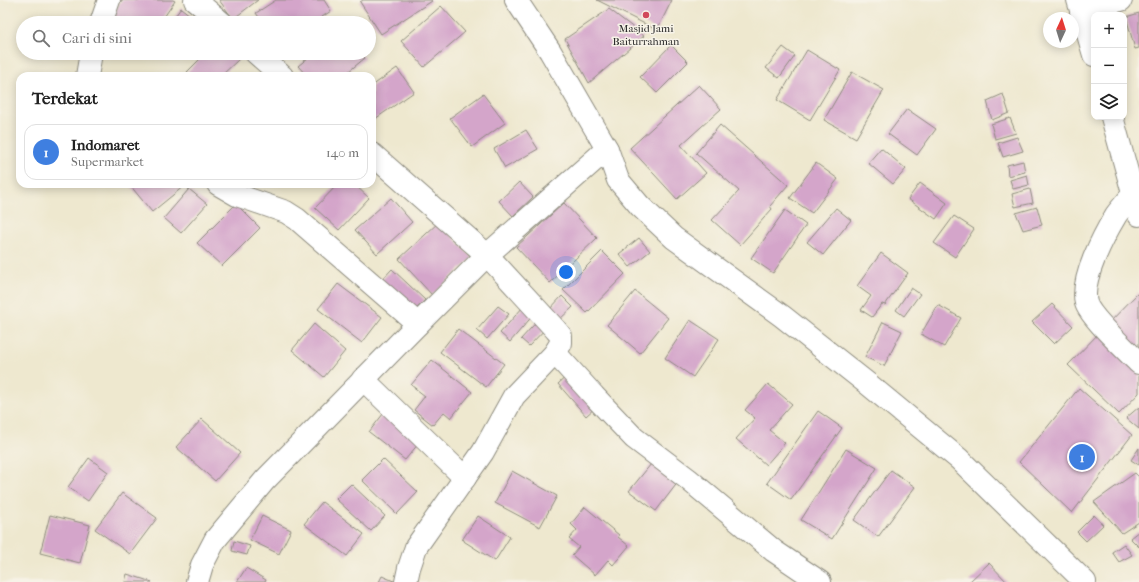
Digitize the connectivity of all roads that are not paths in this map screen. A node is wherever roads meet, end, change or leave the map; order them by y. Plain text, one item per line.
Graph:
1 (109, 0) edge
2 (195, 0) edge
3 (516, 0) edge
4 (1121, 0) edge
5 (1080, 5) edge
6 (103, 16) edge
7 (214, 16) edge
8 (1092, 48) edge
9 (90, 60) edge
10 (264, 60) edge
11 (88, 72) edge
12 (277, 72) edge
13 (1113, 120) edge
14 (607, 149) junction
15 (376, 158) edge
16 (225, 188) edge
17 (1133, 194) junction
18 (1139, 215) edge
19 (487, 255) junction
20 (418, 324) junction
21 (555, 353) junction
22 (1139, 363) edge
23 (363, 379) junction
24 (465, 478) junction
25 (197, 582) edge
26 (406, 582) edge
27 (820, 582) edge
28 (1085, 582) edge

1 - 6 street
2 - 7 street
3 - 14 street
4 - 5 street
5 - 8 street
9 - 11 street
10 - 12 street
13 - 17 street
14 - 19 street
14 - 28 street
15 - 19 street
16 - 20 street
17 - 18 street
17 - 22 street
19 - 20 street
19 - 21 street
20 - 23 street
21 - 24 street
21 - 27 street
23 - 24 street
23 - 25 street
24 - 26 street

